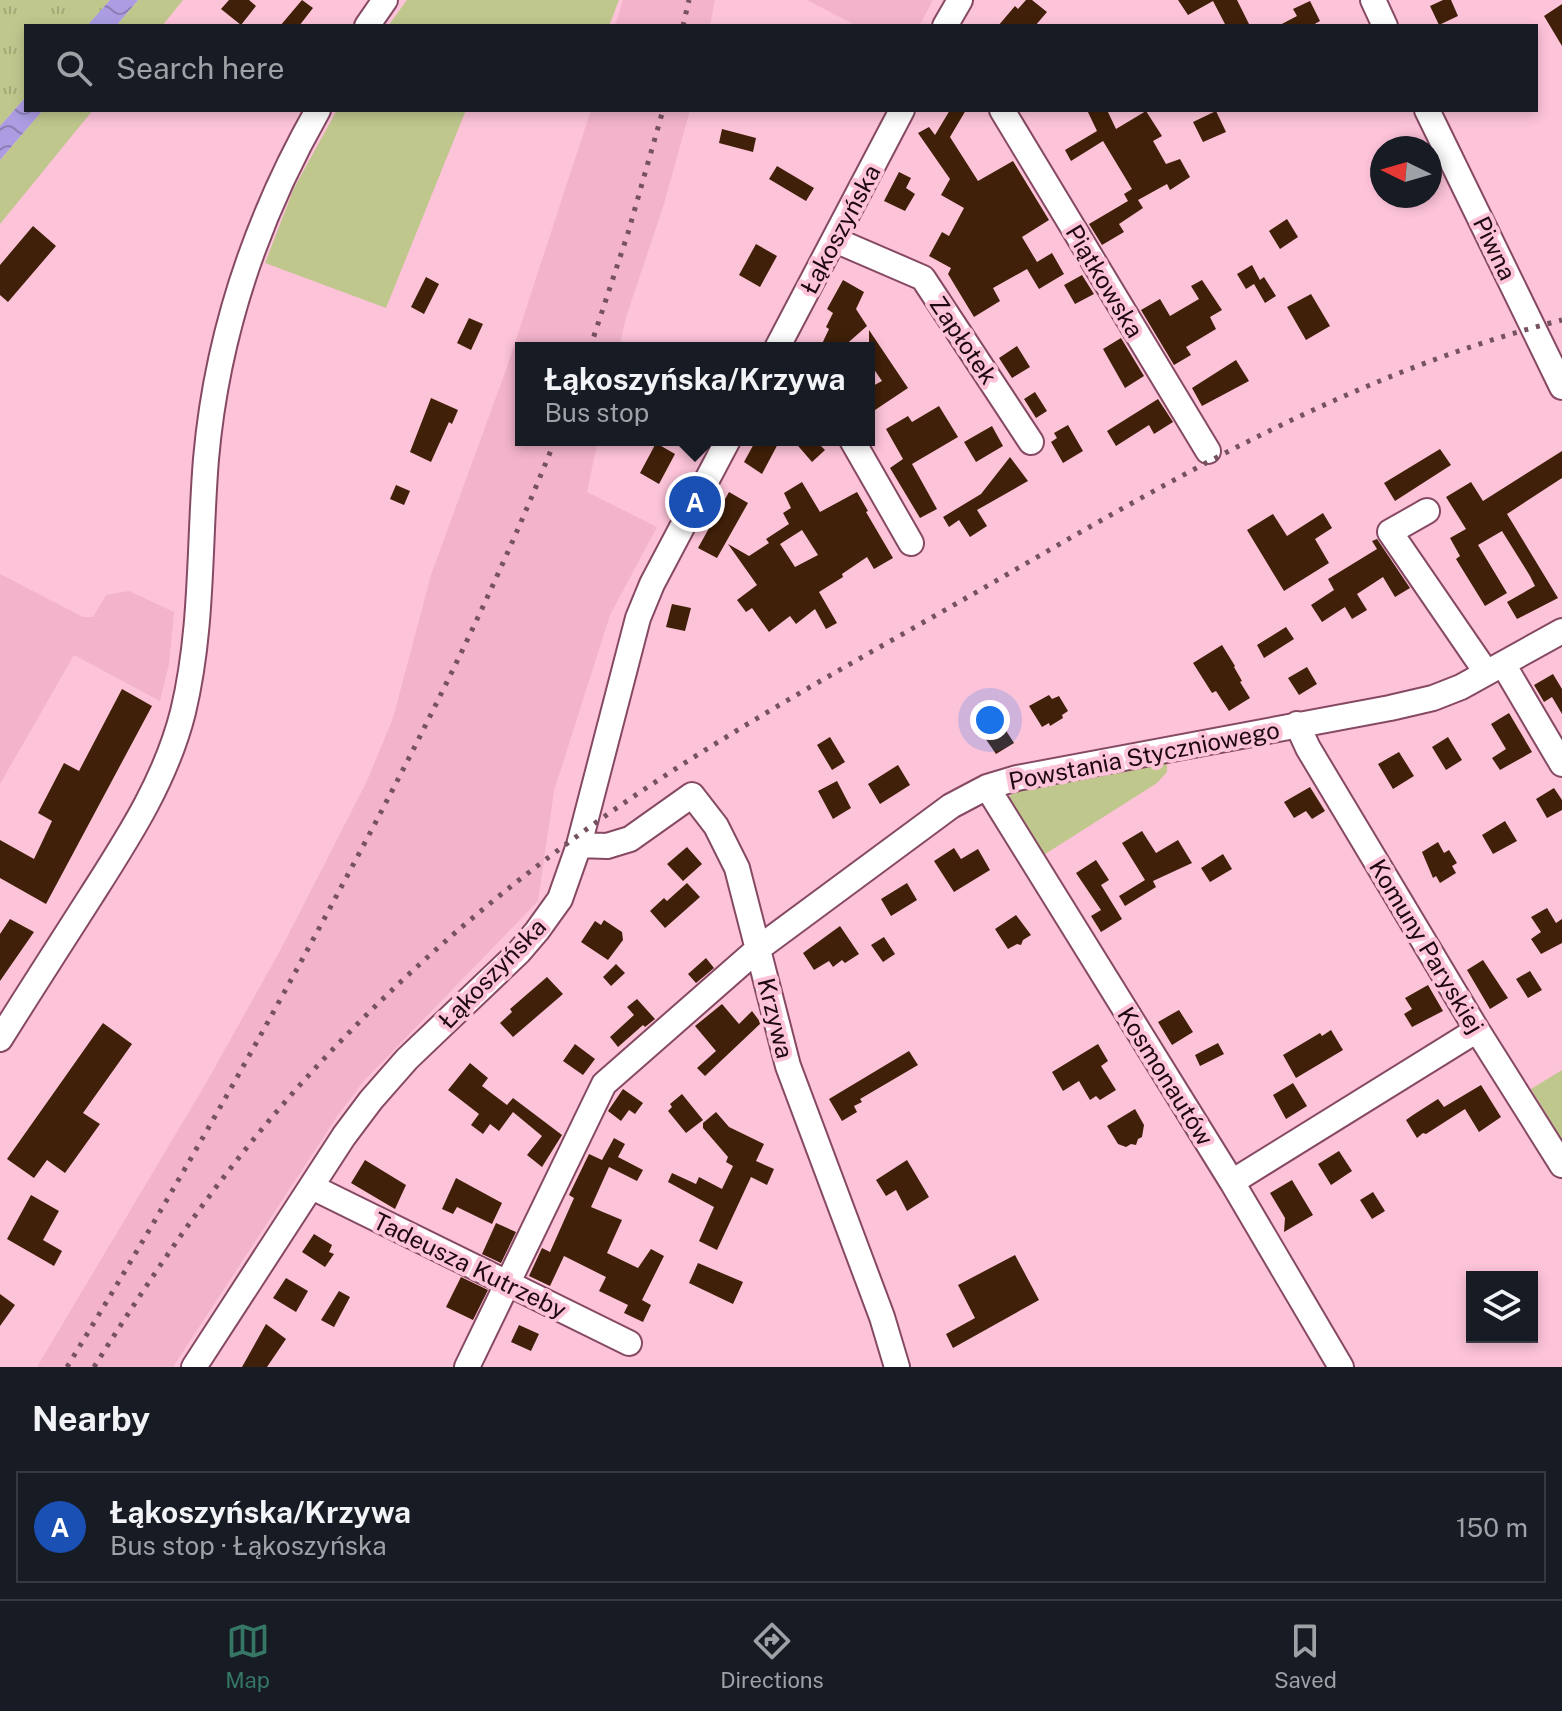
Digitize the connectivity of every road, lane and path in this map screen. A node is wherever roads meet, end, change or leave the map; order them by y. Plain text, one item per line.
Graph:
1 (385, 0) edge
2 (960, 0) edge
3 (1373, 0) edge
4 (368, 24) edge
5 (946, 24) edge
6 (1384, 24) edge
7 (317, 112) edge
8 (901, 112) edge
9 (1003, 112) edge
10 (1428, 112) edge
11 (835, 240) junction
12 (781, 342) edge
13 (1562, 387) edge
14 (1031, 442) dead end
15 (725, 446) edge
16 (855, 446) edge
17 (1208, 451) dead end
18 (1427, 511) dead end
19 (911, 543) dead end
20 (1562, 631) edge
21 (1495, 668) junction
22 (1297, 724) junction
23 (1562, 764) edge
24 (987, 787) junction
25 (579, 845) junction
26 (759, 948) junction
27 (1477, 1030) junction
28 (0, 1039) edge
29 (1562, 1165) edge
30 (1232, 1182) junction
31 (312, 1187) junction
32 (507, 1285) junction
33 (629, 1343) dead end
34 (194, 1367) edge
35 (467, 1367) edge
36 (897, 1367) edge
37 (1341, 1367) edge

1 - 4 street
2 - 5 street
3 - 6 street
7 - 28 street
8 - 11 street, Łąkoszyńska
9 - 17 street, Piątkowska
10 - 13 street, Piwna
11 - 12 street, Łąkoszyńska
11 - 14 street, Zapłotek
15 - 25 street, Łąkoszyńska
16 - 19 street
18 - 21 street
20 - 21 street, Powstania Styczniowego
21 - 22 street, Powstania Styczniowego
21 - 23 street
22 - 24 street, Powstania Styczniowego
22 - 27 street, Komuny Paryskiej
24 - 26 street, Powstania Styczniowego
24 - 30 street, Kosmonautów
25 - 26 street, Krzywa
25 - 31 street, Łąkoszyńska
26 - 32 street, Powstania Styczniowego
26 - 36 street, Krzywa
27 - 29 street, Komuny Paryskiej
27 - 30 street
30 - 37 street, Kosmonautów
31 - 32 street, Tadeusza Kutrzeby
31 - 34 street, Łąkoszyńska
32 - 33 street, Tadeusza Kutrzeby
32 - 35 street, Powstania Styczniowego

